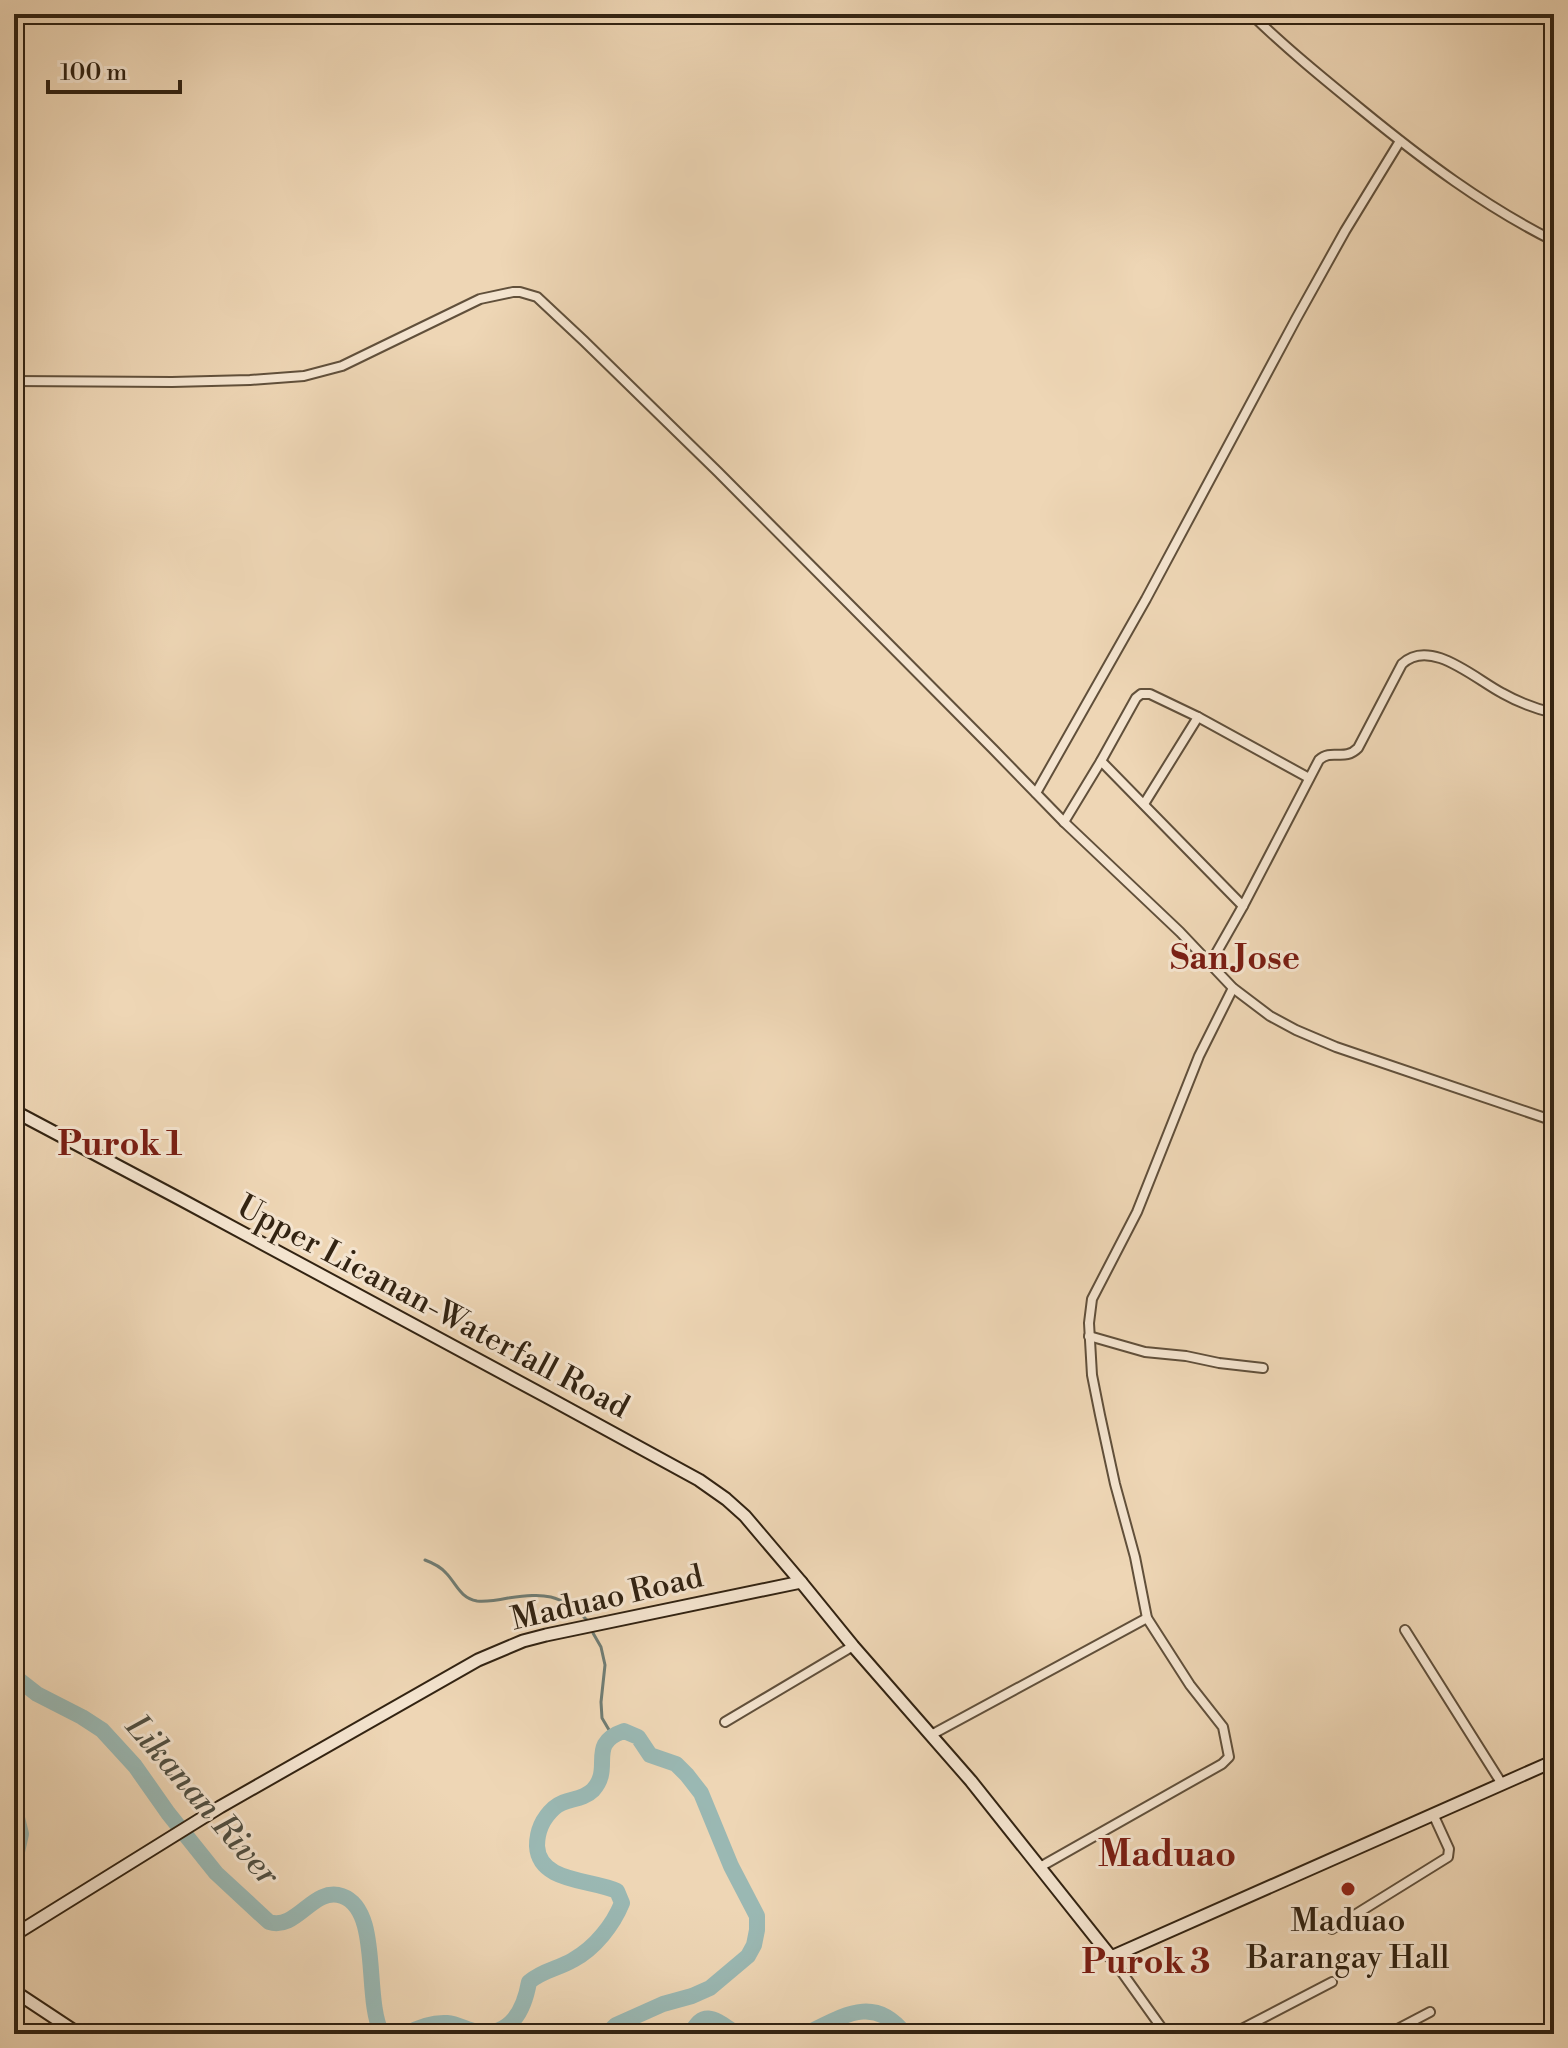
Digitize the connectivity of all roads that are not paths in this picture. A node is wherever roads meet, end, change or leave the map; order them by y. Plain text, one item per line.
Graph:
1 (1251, 14) edge
2 (1400, 141) junction
3 (1554, 241) edge
4 (14, 381) edge
5 (1554, 713) edge
6 (1198, 717) junction
7 (1101, 761) junction
8 (1309, 778) junction
9 (1036, 793) junction
10 (1144, 804) junction
11 (1064, 822) junction
12 (1243, 906) junction
13 (1210, 964) junction
14 (1233, 988) junction
15 (14, 1111) edge
16 (1554, 1121) edge
17 (1089, 1336) junction
18 (1263, 1368) dead end
19 (801, 1582) junction
20 (1147, 1618) junction
21 (1405, 1630) dead end
22 (853, 1646) junction
23 (725, 1722) dead end
24 (931, 1735) junction
25 (1554, 1761) edge
26 (1502, 1784) junction
27 (1433, 1814) junction
28 (1040, 1867) junction
29 (1332, 1929) dead end
30 (14, 1935) edge
31 (1111, 1957) junction
32 (1332, 1982) dead end
33 (14, 1991) edge
34 (1430, 2012) dead end
35 (79, 2034) edge
36 (1166, 2034) edge
37 (1232, 2034) edge
38 (1388, 2034) edge

1 - 2 street
2 - 3 street
2 - 9 street
4 - 9 street
5 - 8 street
6 - 7 street
6 - 8 street
6 - 10 street
7 - 10 street
7 - 11 street
8 - 12 street
9 - 11 street
10 - 12 street
11 - 13 street
12 - 13 street
13 - 14 street
14 - 16 street
14 - 17 street
15 - 19 main road, Upper Licanan-Waterfall Road
17 - 18 street
17 - 20 street
19 - 22 main road
19 - 30 main road, Maduao Road
20 - 24 street
20 - 28 street
21 - 26 street
22 - 23 street
22 - 24 main road
24 - 28 main road
25 - 26 main road
26 - 27 main road
27 - 29 street
27 - 31 main road
28 - 31 main road
31 - 36 street
32 - 37 street
33 - 35 main road
34 - 38 street

